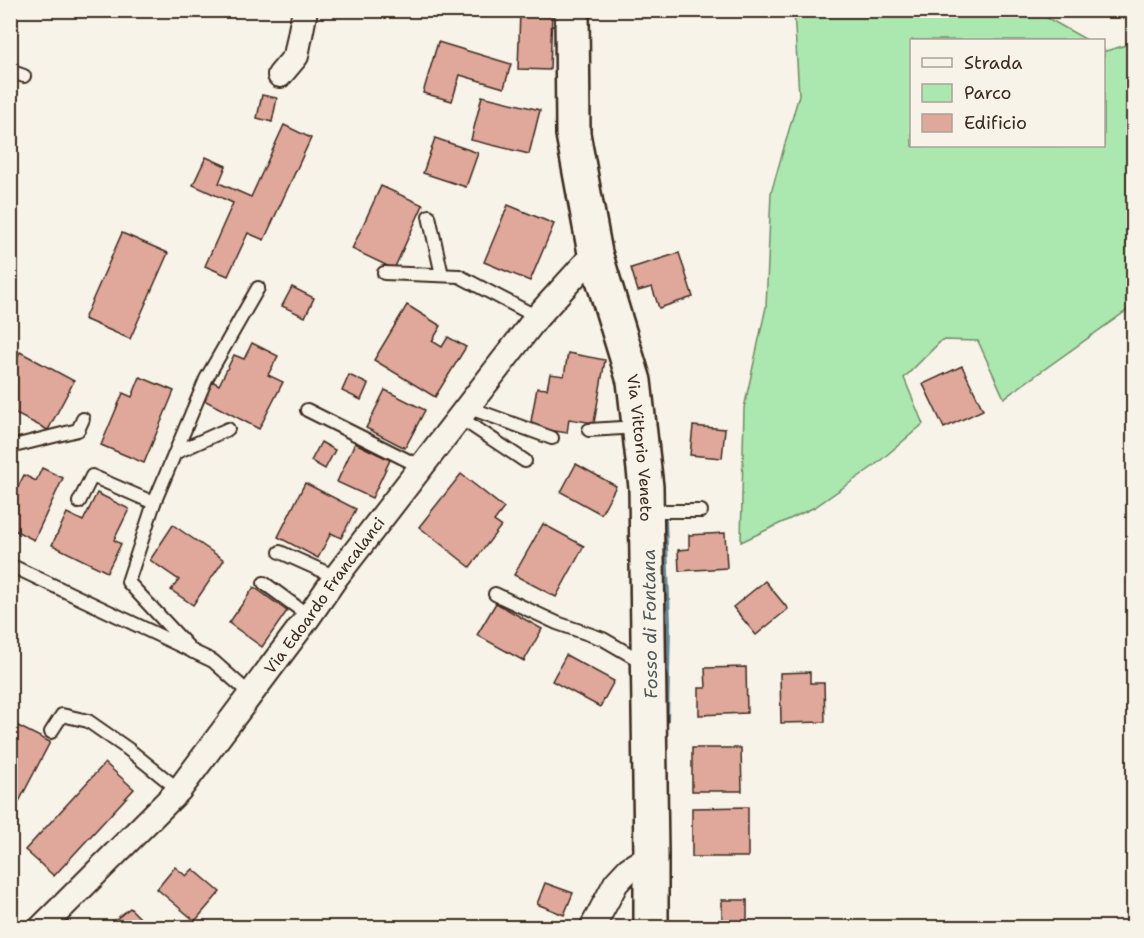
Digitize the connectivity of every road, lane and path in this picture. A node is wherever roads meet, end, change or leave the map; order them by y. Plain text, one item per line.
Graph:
1 (305, 10) edge
2 (575, 12) edge
3 (10, 71) edge
4 (280, 75) dead end
5 (24, 76) dead end
6 (429, 216) dead end
7 (595, 253) junction
8 (384, 273) dead end
9 (442, 275) junction
10 (258, 288) dead end
11 (537, 317) junction
12 (307, 410) dead end
13 (463, 412) junction
14 (83, 419) dead end
15 (640, 427) junction
16 (228, 429) dead end
17 (589, 430) dead end
18 (552, 438) dead end
19 (10, 447) edge
20 (177, 452) junction
21 (525, 461) dead end
22 (421, 467) junction
23 (79, 502) dead end
24 (154, 503) junction
25 (657, 511) junction
26 (701, 511) dead end
27 (280, 552) dead end
28 (10, 565) edge
29 (336, 577) junction
30 (264, 583) dead end
31 (495, 594) dead end
32 (309, 616) junction
33 (193, 652) junction
34 (649, 666) junction
35 (250, 694) junction
36 (51, 732) dead end
37 (178, 790) junction
38 (651, 855) junction
39 (41, 927) edge
40 (592, 927) edge
41 (651, 927) edge

1 - 4 street
2 - 7 street, Via Vittorio Veneto
3 - 5 lane
6 - 9 lane
7 - 11 street, Via Edoardo Francalanci
7 - 15 street, Via Vittorio Veneto
8 - 9 lane
9 - 11 lane
10 - 20 lane
11 - 13 street, Via Edoardo Francalanci
12 - 22 lane
13 - 18 lane
13 - 21 lane
13 - 22 street, Via Edoardo Francalanci
14 - 19 lane
15 - 17 lane
15 - 25 street, Via Vittorio Veneto
16 - 20 lane
20 - 24 lane
22 - 29 street, Via Edoardo Francalanci
23 - 24 lane
24 - 33 lane
25 - 26 lane
25 - 34 street, Via Vittorio Veneto
27 - 29 lane
28 - 33 lane
29 - 32 street, Via Edoardo Francalanci
30 - 32 lane
31 - 34 lane
32 - 35 street, Via Edoardo Francalanci
33 - 35 lane
34 - 38 street, Via Vittorio Veneto
35 - 37 street, Via Edoardo Francalanci
36 - 37 lane
37 - 39 street, Via Edoardo Francalanci
38 - 40 street
38 - 41 street, Via Vittorio Veneto

